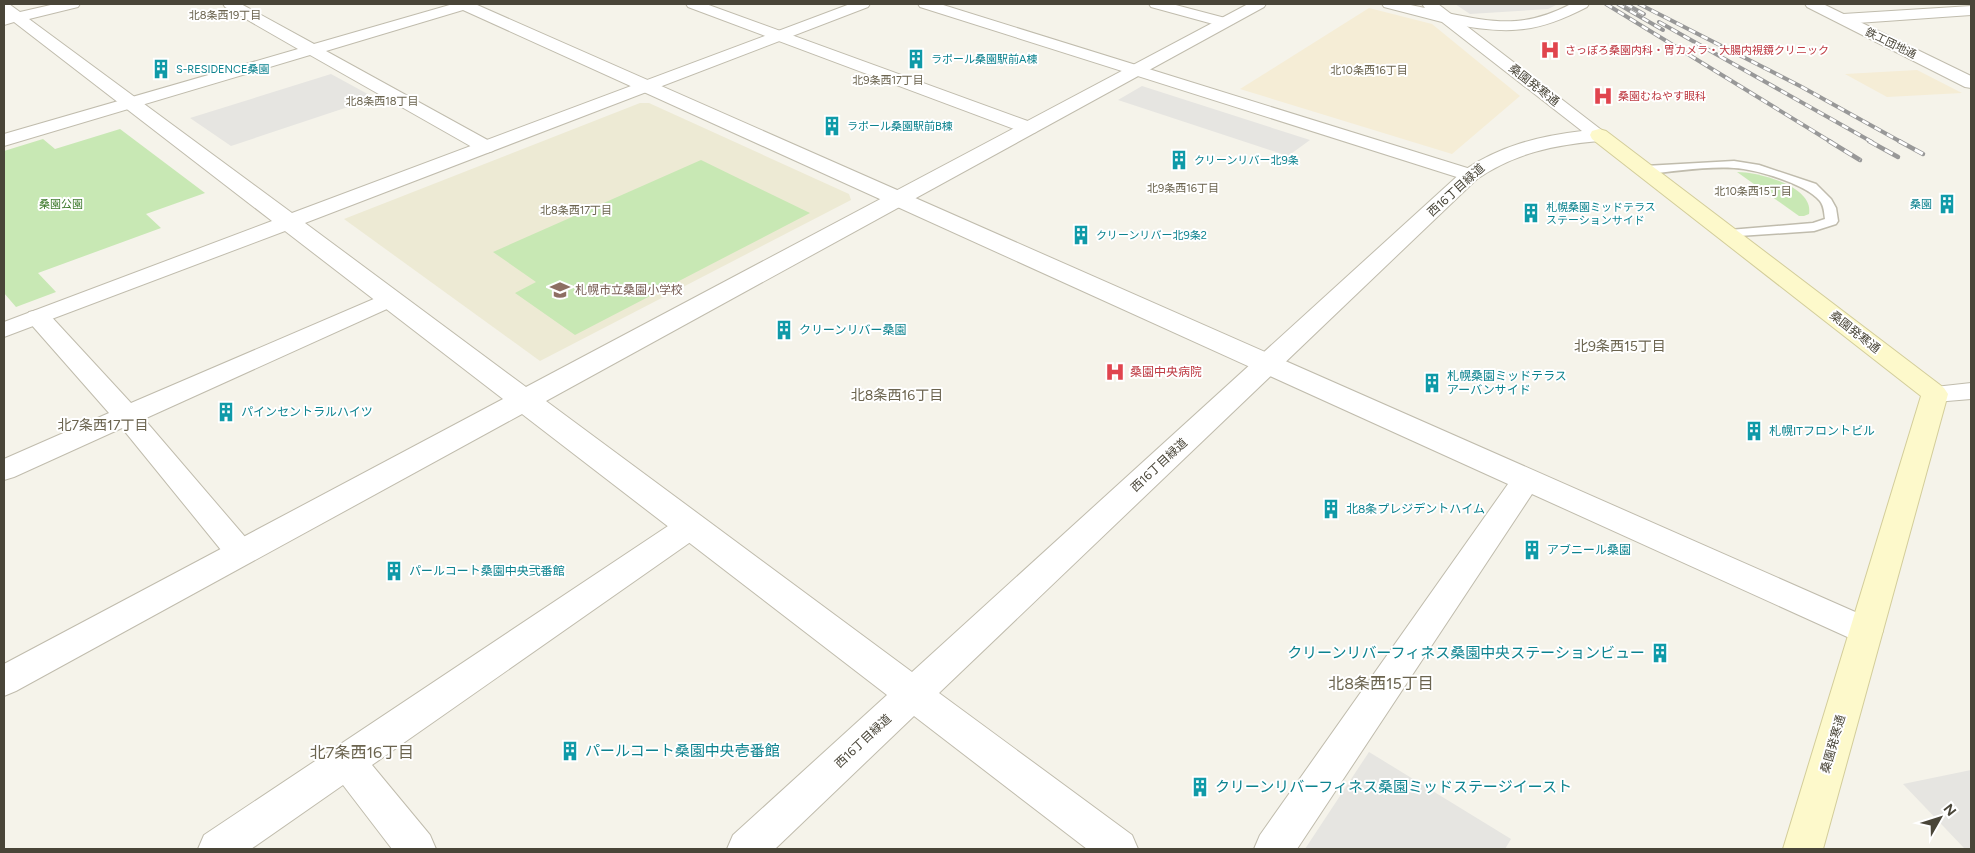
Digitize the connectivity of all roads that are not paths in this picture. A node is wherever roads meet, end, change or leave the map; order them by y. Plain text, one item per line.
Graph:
1 (73, 4) edge
2 (230, 4) edge
3 (465, 4) edge
4 (693, 4) edge
5 (863, 4) edge
6 (925, 4) edge
7 (1156, 4) edge
8 (1259, 4) edge
9 (1389, 4) edge
10 (1429, 4) edge
11 (1582, 4) edge
12 (1812, 4) edge
13 (1971, 10) edge
14 (8, 15) edge
15 (1448, 18) junction
16 (1843, 19) junction
17 (1224, 22) junction
18 (779, 36) junction
19 (312, 49) junction
20 (1135, 70) junction
21 (1971, 82) edge
22 (646, 86) junction
23 (130, 103) junction
24 (1029, 128) junction
25 (1599, 135) junction
26 (4, 140) edge
27 (486, 147) junction
28 (1645, 170) junction
29 (1470, 175) junction
30 (898, 198) junction
31 (288, 223) junction
32 (1729, 234) junction
33 (390, 299) junction
34 (38, 317) junction
35 (4, 330) edge
36 (1268, 364) junction
37 (1971, 391) edge
38 (1934, 394) junction
39 (523, 400) junction
40 (127, 416) junction
41 (4, 470) edge
42 (1527, 479) junction
43 (691, 526) junction
44 (241, 553) junction
45 (1866, 631) junction
46 (4, 681) edge
47 (912, 695) junction
48 (347, 762) junction
49 (218, 849) edge
50 (416, 849) edge
51 (747, 849) edge
52 (1118, 849) edge
53 (1274, 849) edge
54 (1803, 849) edge

1 - 14 street
2 - 19 street
3 - 19 street
3 - 22 street
4 - 18 street
5 - 18 street
6 - 20 street
7 - 17 street
8 - 17 street
9 - 15 street, 桑園発寒通
10 - 15 street
11 - 15 street
12 - 16 street, 鉄工団地通
13 - 16 street
14 - 23 street
15 - 25 street, 桑園発寒通
16 - 21 street, 鉄工団地通
17 - 20 street
18 - 22 street
18 - 24 street
19 - 23 street
19 - 27 street
20 - 24 street
20 - 29 street
22 - 27 street
22 - 30 street
23 - 26 street
23 - 31 street
24 - 30 street
25 - 28 main road, 桑園発寒通
25 - 29 street, 西16丁目緑道
27 - 31 street
28 - 32 main road, 桑園発寒通
28 - 32 lane
29 - 36 street, 西16丁目緑道
30 - 36 street
30 - 39 street
31 - 33 street
31 - 34 street
32 - 38 main road, 桑園発寒通
33 - 39 street
33 - 40 street
34 - 35 street
34 - 40 street
36 - 42 street
36 - 47 street, 西16丁目緑道
37 - 38 street
38 - 45 main road, 桑園発寒通
39 - 43 street
39 - 44 street
40 - 41 street
40 - 44 street
42 - 45 street
42 - 53 street
43 - 47 street
43 - 48 street
44 - 46 street
45 - 54 main road, 桑園発寒通
47 - 51 street, 西16丁目緑道
47 - 52 street
48 - 49 street
48 - 50 street

